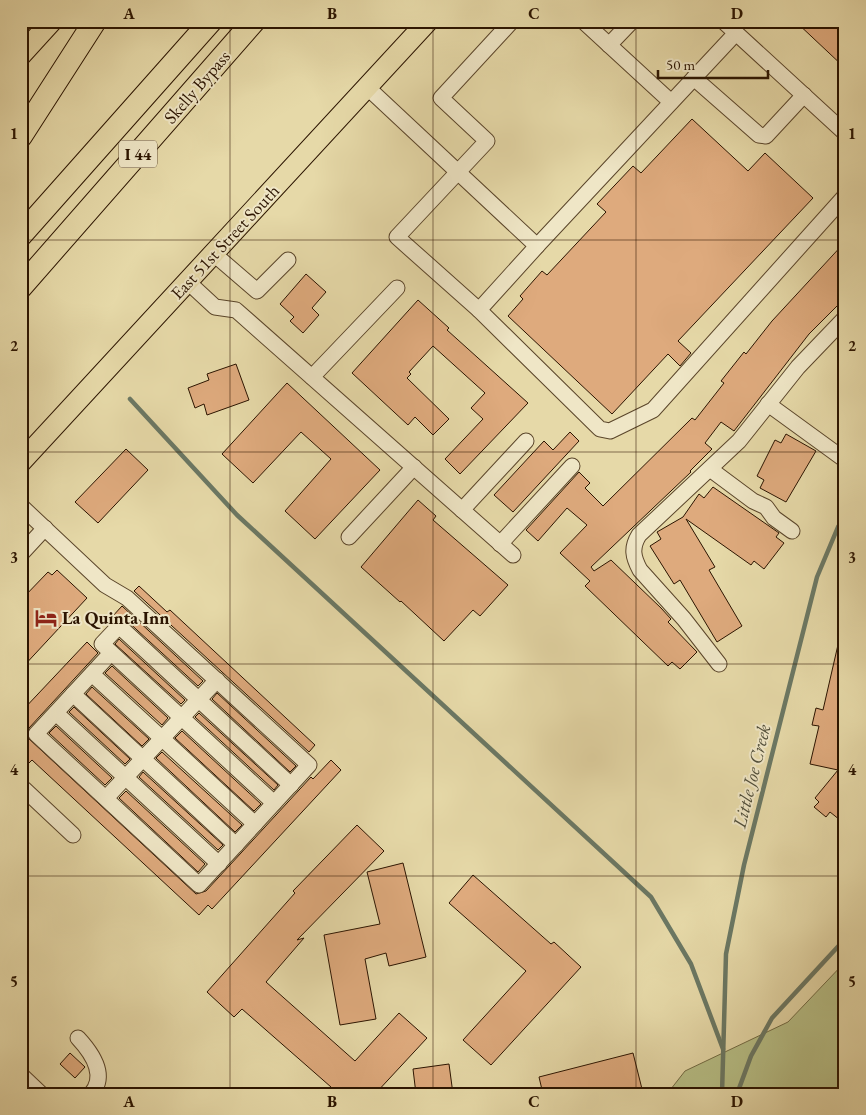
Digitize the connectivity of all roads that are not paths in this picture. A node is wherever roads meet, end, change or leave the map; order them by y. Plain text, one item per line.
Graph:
1 (52, 21) edge
2 (94, 21) edge
3 (210, 21) edge
4 (254, 21) edge
5 (428, 21) edge
6 (512, 21) edge
7 (632, 21) edge
8 (723, 21) edge
9 (594, 24) edge
10 (736, 33) junction
11 (610, 45) junction
12 (22, 52) edge
13 (694, 78) junction
14 (368, 88) junction
15 (804, 95) junction
16 (672, 102) junction
17 (845, 134) edge
18 (21, 136) edge
19 (458, 171) junction
20 (845, 196) edge
21 (21, 235) edge
22 (537, 246) junction
23 (214, 254) junction
24 (288, 260) dead end
25 (188, 282) junction
26 (21, 287) edge
27 (397, 288) dead end
28 (478, 310) junction
29 (845, 318) edge
30 (312, 376) junction
31 (768, 404) junction
32 (526, 441) dead end
33 (840, 457) edge
34 (21, 462) edge
35 (572, 466) dead end
36 (414, 467) junction
37 (710, 469) junction
38 (21, 506) edge
39 (462, 510) junction
40 (45, 528) junction
41 (792, 531) dead end
42 (349, 537) dead end
43 (500, 544) junction
44 (21, 554) edge
45 (513, 555) dead end
46 (111, 653) junction
47 (719, 664) dead end
48 (92, 674) junction
49 (217, 680) junction
50 (74, 694) junction
51 (198, 699) junction
52 (56, 713) junction
53 (181, 718) junction
54 (162, 738) junction
55 (143, 758) junction
56 (126, 777) junction
57 (291, 785) junction
58 (21, 792) edge
59 (106, 798) junction
60 (274, 803) junction
61 (255, 824) junction
62 (73, 836) dead end
63 (236, 845) junction
64 (219, 864) junction
65 (78, 1038) dead end
66 (21, 1075) edge
67 (41, 1094) edge
68 (91, 1094) edge

1 - 12 main road
2 - 18 highway
3 - 21 highway, Skelly Bypass / I 44
4 - 26 highway, Skelly Bypass / I 44
5 - 14 main road, East 51st Street South
6 - 19 street
7 - 11 street
8 - 10 street
9 - 11 street
10 - 13 street
10 - 15 street
11 - 16 street
13 - 15 street
13 - 16 street
14 - 19 street
14 - 23 main road, East 51st Street South
15 - 17 street
16 - 22 street
19 - 22 street
19 - 28 street
20 - 28 street
22 - 28 street
23 - 24 street
23 - 25 main road, East 51st Street South
25 - 30 street
25 - 34 main road, East 51st Street South
27 - 30 street
29 - 31 street
30 - 36 street
31 - 33 street
31 - 37 street
32 - 39 street
35 - 43 street
36 - 39 street
36 - 42 street
37 - 41 street
37 - 47 street
38 - 40 street
39 - 43 street
40 - 44 street
40 - 49 street
43 - 45 street
46 - 48 street
46 - 51 street
46 - 53 street
48 - 50 street
48 - 54 street
49 - 51 street
49 - 57 street
50 - 52 street
50 - 55 street
51 - 53 street
51 - 57 street
52 - 56 street
52 - 59 street
53 - 54 street
53 - 60 street
54 - 55 street
54 - 61 street
55 - 56 street
55 - 63 street
56 - 59 street
56 - 64 street
57 - 60 street
58 - 62 street
59 - 64 street
60 - 61 street
61 - 63 street
63 - 64 street
65 - 68 street
66 - 67 street

